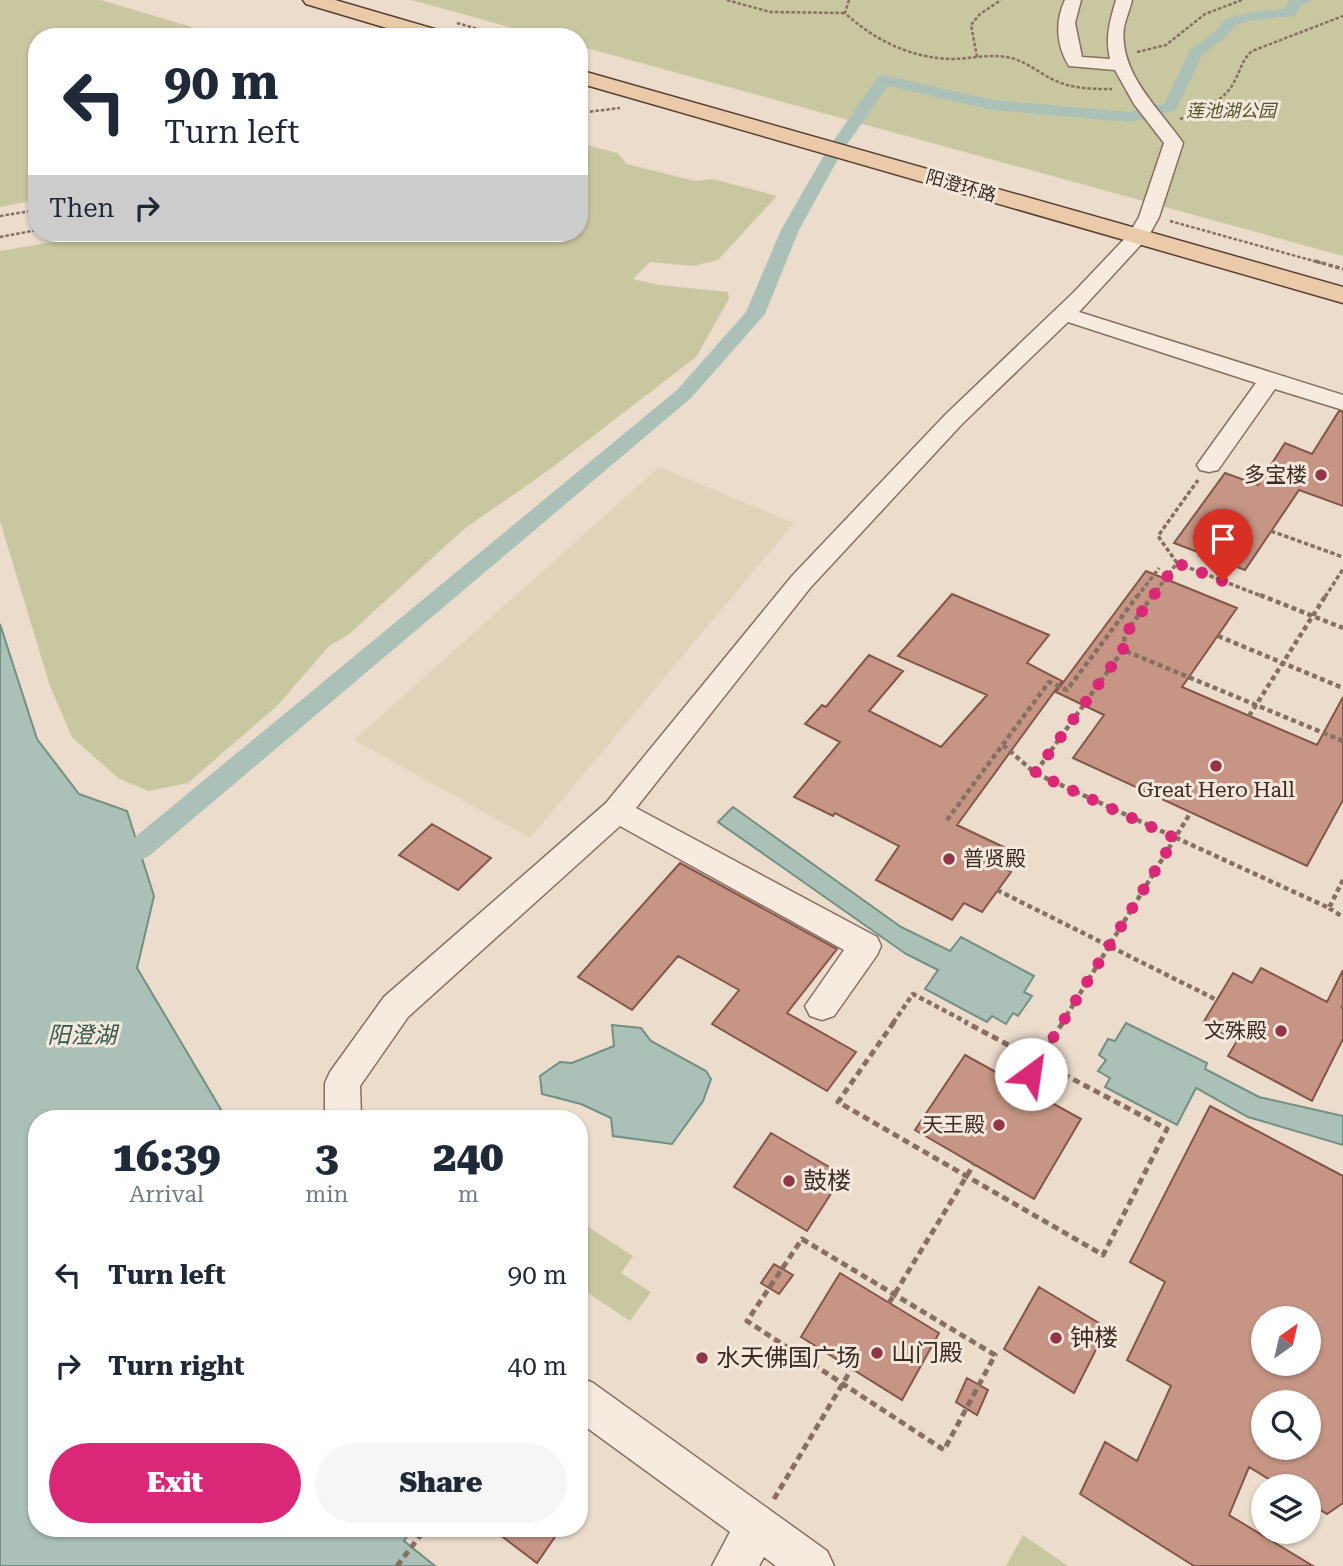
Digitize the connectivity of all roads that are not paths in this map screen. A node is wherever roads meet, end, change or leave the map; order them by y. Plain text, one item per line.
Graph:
1 (313, 0) edge
2 (1073, 0) edge
3 (1125, 0) edge
4 (410, 28) edge
5 (1120, 58) junction
6 (588, 79) edge
7 (1144, 227) junction
8 (1343, 295) edge
9 (1065, 314) junction
10 (1270, 380) junction
11 (1343, 403) edge
12 (1209, 465) road end
13 (617, 811) junction
14 (821, 1006) dead end
15 (343, 1110) edge
16 (588, 1404) edge
17 (758, 1527) junction
18 (733, 1566) edge
19 (812, 1566) edge

1 - 4 main road
2 - 5 street
3 - 5 street
5 - 7 street
6 - 7 main road, 阳澄环路
7 - 8 main road, 阳澄环路
7 - 9 street
9 - 10 street
9 - 13 street
10 - 11 street
10 - 12 street
13 - 14 street
13 - 15 street
16 - 17 street
17 - 18 street
17 - 19 street

